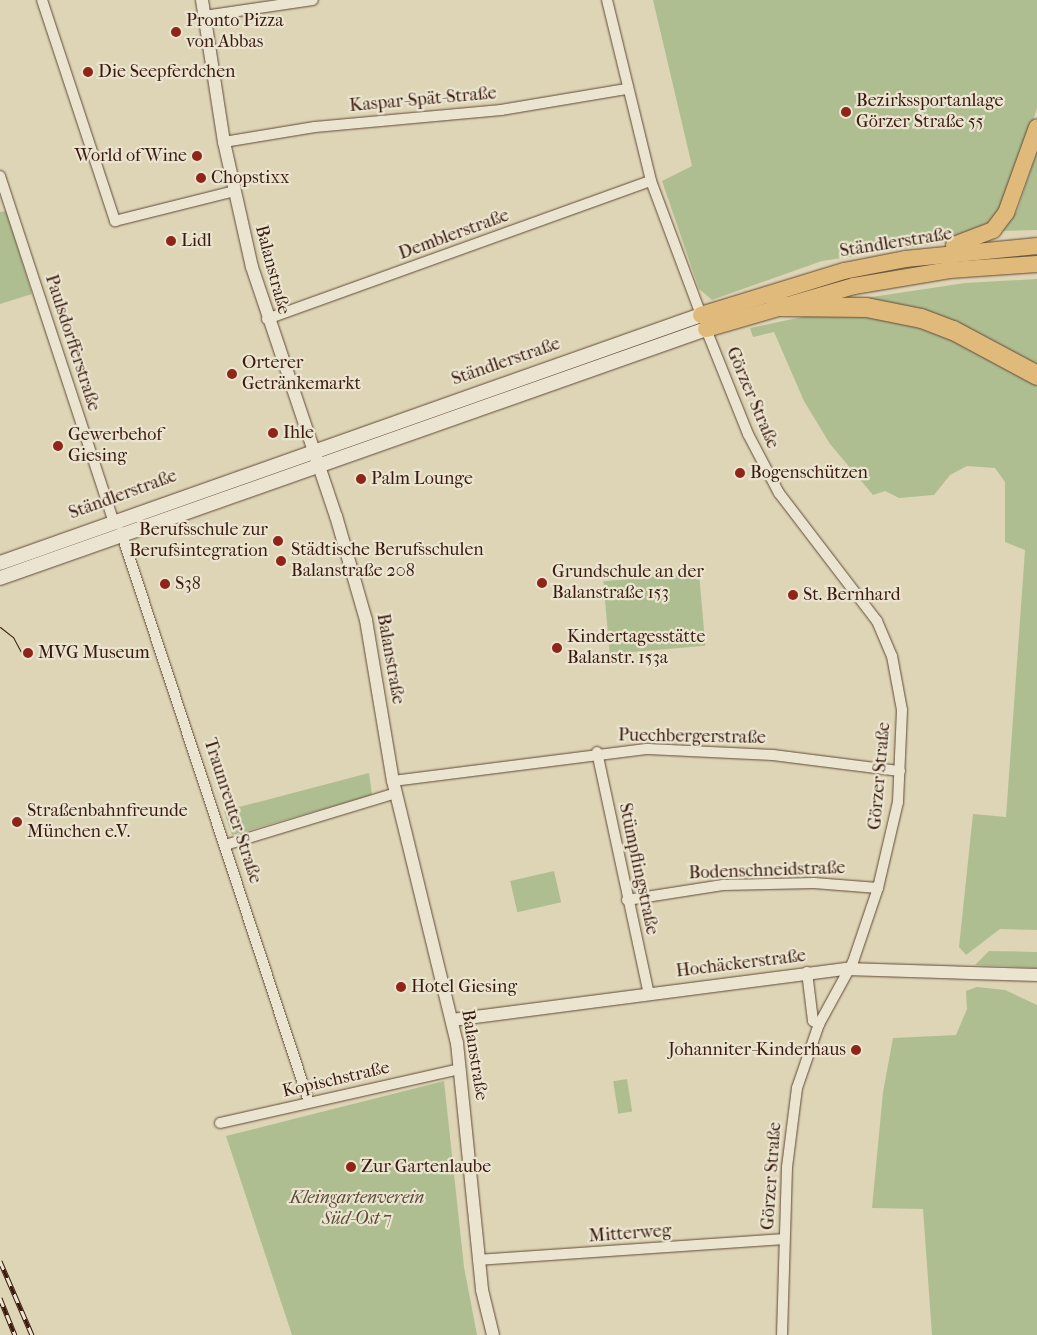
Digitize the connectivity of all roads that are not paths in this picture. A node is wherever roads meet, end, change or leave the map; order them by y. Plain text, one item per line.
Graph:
1 (42, 0) edge
2 (202, 0) edge
3 (313, 0) edge
4 (607, 0) edge
5 (204, 16) junction
6 (626, 89) junction
7 (1037, 127) edge
8 (224, 142) junction
9 (0, 176) edge
10 (652, 182) junction
11 (234, 191) junction
12 (1037, 246) edge
13 (905, 259) junction
14 (1037, 264) edge
15 (776, 306) junction
16 (267, 319) junction
17 (704, 322) junction
18 (1037, 375) edge
19 (316, 457) junction
20 (113, 519) junction
21 (121, 532) junction
22 (0, 563) edge
23 (0, 578) edge
24 (597, 752) junction
25 (900, 771) junction
26 (395, 787) junction
27 (225, 845) junction
28 (878, 888) junction
29 (628, 900) junction
30 (846, 969) junction
31 (807, 972) junction
32 (1037, 975) edge
33 (649, 994) junction
34 (452, 1020) junction
35 (819, 1024) junction
36 (460, 1070) junction
37 (309, 1102) junction
38 (220, 1123) dead end
39 (783, 1239) junction
40 (478, 1260) junction
41 (493, 1335) edge
42 (782, 1335) edge

1 - 11 street
2 - 5 street, Balanstraße
3 - 5 street
4 - 6 street, Görzer Straße
5 - 8 street, Balanstraße
6 - 8 street, Kaspar-Spät-Straße
6 - 10 street, Görzer Straße
7 - 13 highway
8 - 11 street, Balanstraße
9 - 20 street, Paulsdorfferstraße
10 - 16 street, Demblerstraße
10 - 17 street, Görzer Straße
11 - 16 street, Balanstraße
12 - 13 highway, Ständlerstraße
13 - 17 highway, Ständlerstraße
14 - 15 highway, Ständlerstraße
15 - 17 highway, Ständlerstraße
15 - 18 highway
16 - 19 street, Balanstraße
17 - 19 main road, Ständlerstraße
17 - 25 street, Görzer Straße
19 - 20 main road, Ständlerstraße
19 - 21 main road, Ständlerstraße
19 - 26 street, Balanstraße
20 - 22 main road, Ständlerstraße
21 - 23 main road, Ständlerstraße
21 - 27 street, Traunreuter Straße
24 - 25 street, Puechbergerstraße
24 - 26 street, Puechbergerstraße
24 - 29 street, Stümpflingstraße
25 - 28 street, Görzer Straße
26 - 27 street, Puechbergerstraße
26 - 34 street, Balanstraße
27 - 37 street, Traunreuter Straße
28 - 29 street, Bodenschneidstraße
28 - 30 street, Görzer Straße
29 - 33 street, Stümpflingstraße
30 - 31 street, Hochäckerstraße
30 - 32 street, Hochäckerstraße
30 - 35 street, Görzer Straße
31 - 33 street, Hochäckerstraße
31 - 35 street
33 - 34 street, Hochäckerstraße
34 - 36 street, Balanstraße
35 - 39 street, Görzer Straße
36 - 37 street, Kopischstraße
36 - 40 street, Balanstraße
37 - 38 street, Kopischstraße
39 - 40 street, Mitterweg
39 - 42 street, Görzer Straße
40 - 41 street, Balanstraße

